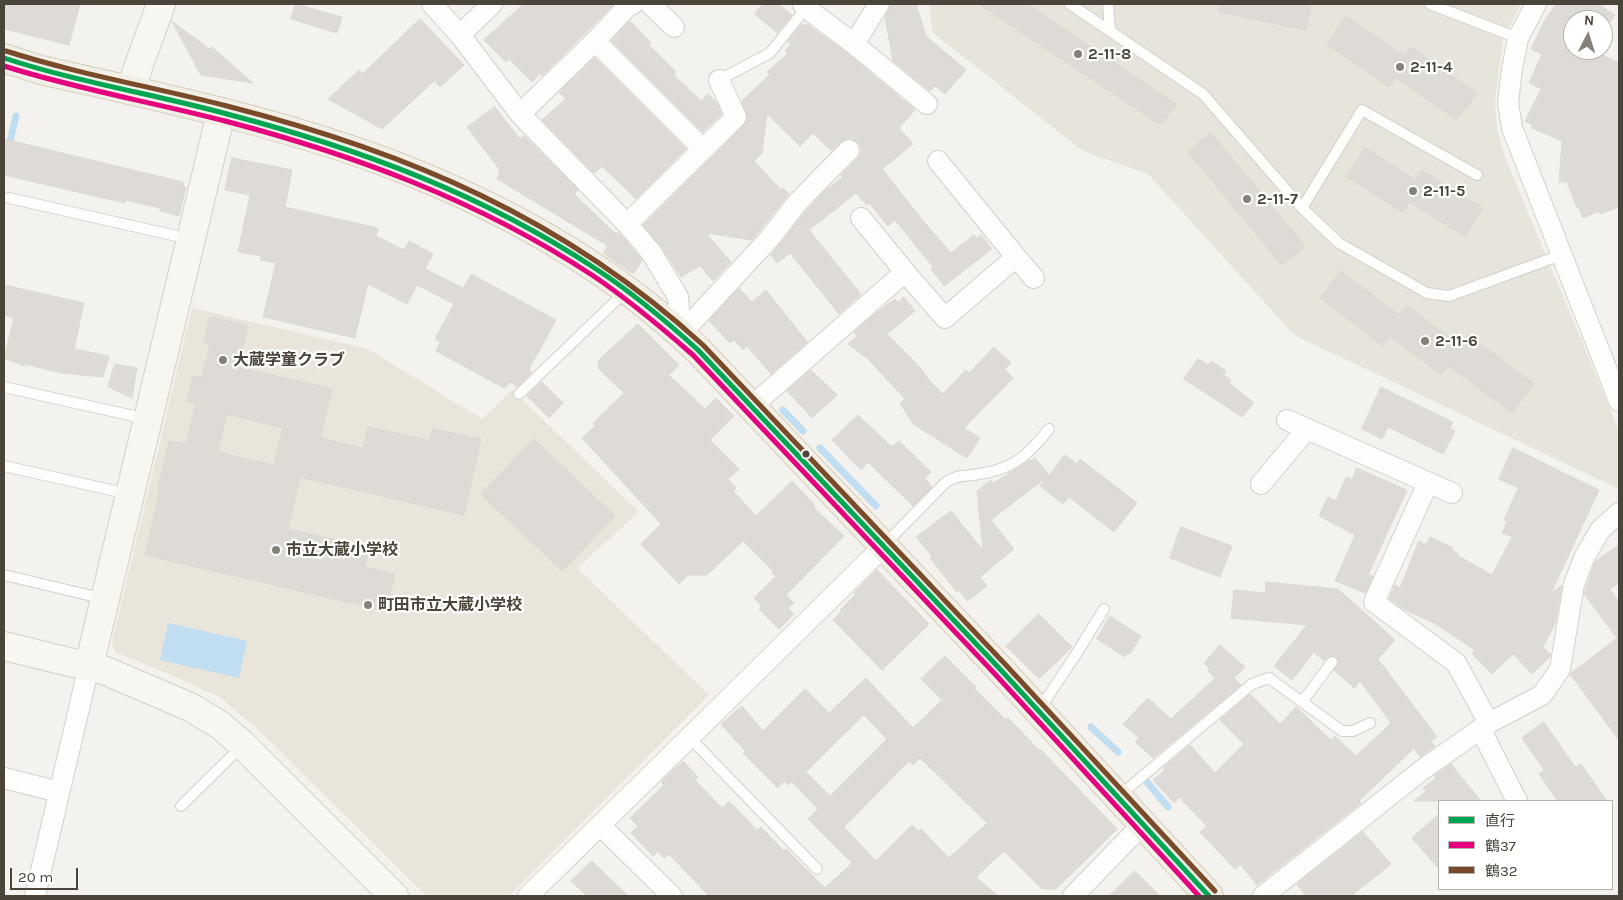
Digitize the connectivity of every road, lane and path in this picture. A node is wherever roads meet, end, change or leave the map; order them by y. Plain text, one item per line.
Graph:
1 (161, 4) edge
2 (432, 4) edge
3 (492, 4) edge
4 (634, 4) edge
5 (650, 4) edge
6 (879, 4) edge
7 (1070, 4) edge
8 (1108, 4) edge
9 (1536, 4) edge
10 (1436, 5) edge
11 (805, 6) edge
12 (674, 27) dead end
13 (1110, 30) junction
14 (460, 34) junction
15 (1518, 38) junction
16 (595, 41) junction
17 (854, 44) junction
18 (4, 58) edge
19 (719, 80) joint
20 (130, 90) junction
21 (927, 104) dead end
22 (221, 113) junction
23 (520, 114) junction
24 (703, 149) junction
25 (849, 150) dead end
26 (938, 161) dead end
27 (1477, 176) dead end
28 (9, 198) dead end
29 (1302, 208) junction
30 (861, 218) dead end
31 (627, 224) junction
32 (190, 239) junction
33 (1561, 254) junction
34 (1016, 257) junction
35 (905, 272) junction
36 (1034, 278) dead end
37 (626, 291) junction
38 (681, 334) junction
39 (4, 388) edge
40 (519, 394) dead end
41 (1619, 401) edge
42 (752, 406) junction
43 (148, 419) junction
44 (1287, 420) dead end
45 (1049, 429) dead end
46 (1307, 429) junction
47 (4, 466) edge
48 (1428, 483) junction
49 (1261, 484) dead end
50 (1452, 493) dead end
51 (130, 494) junction
52 (1619, 513) edge
53 (884, 546) junction
54 (4, 575) edge
55 (105, 599) junction
56 (1104, 609) dead end
57 (4, 646) edge
58 (1332, 662) dead end
59 (89, 666) junction
60 (1302, 702) junction
61 (1039, 711) junction
62 (1370, 723) dead end
63 (1485, 727) junction
64 (688, 737) junction
65 (243, 745) junction
66 (4, 778) edge
67 (59, 792) junction
68 (1118, 797) junction
69 (1517, 800) edge
70 (181, 806) dead end
71 (1143, 824) junction
72 (600, 825) junction
73 (817, 869) dead end
74 (35, 896) edge
75 (394, 896) edge
76 (528, 896) edge
77 (672, 896) edge
78 (1073, 896) edge
79 (1209, 896) edge
80 (1263, 896) edge

1 - 20 street
2 - 14 street
3 - 14 street
4 - 16 street
5 - 12 street
6 - 17 street
7 - 13 lane
8 - 13 lane
9 - 15 street
10 - 15 lane
11 - 17 street
11 - 19 lane
13 - 29 lane
14 - 23 street
15 - 33 street
16 - 23 street
16 - 24 street
17 - 21 street
18 - 20 main road
19 - 24 street
20 - 22 main road
22 - 32 street
22 - 37 main road
23 - 31 street
24 - 31 street
25 - 38 street
26 - 34 street
27 - 29 lane
28 - 32 lane
29 - 33 lane
30 - 35 street
31 - 38 street
32 - 43 street
33 - 41 street
34 - 35 street
34 - 36 street
35 - 42 street
37 - 38 main road
37 - 40 lane
38 - 42 main road
39 - 43 lane
42 - 53 main road
43 - 51 street
44 - 46 street
45 - 53 lane
46 - 48 street
46 - 49 street
47 - 51 lane
48 - 50 street
48 - 63 street
51 - 55 street
52 - 63 street
53 - 61 main road
53 - 64 street
54 - 55 lane
55 - 59 street
56 - 61 lane
57 - 59 street
58 - 60 lane
59 - 65 street
59 - 67 street
60 - 62 lane
60 - 68 lane
61 - 68 main road
63 - 69 street
63 - 80 street
64 - 72 street
64 - 73 lane
65 - 70 lane
65 - 75 street
66 - 67 street
67 - 74 street
68 - 71 main road
71 - 78 street
71 - 79 main road
72 - 76 street
72 - 77 street

